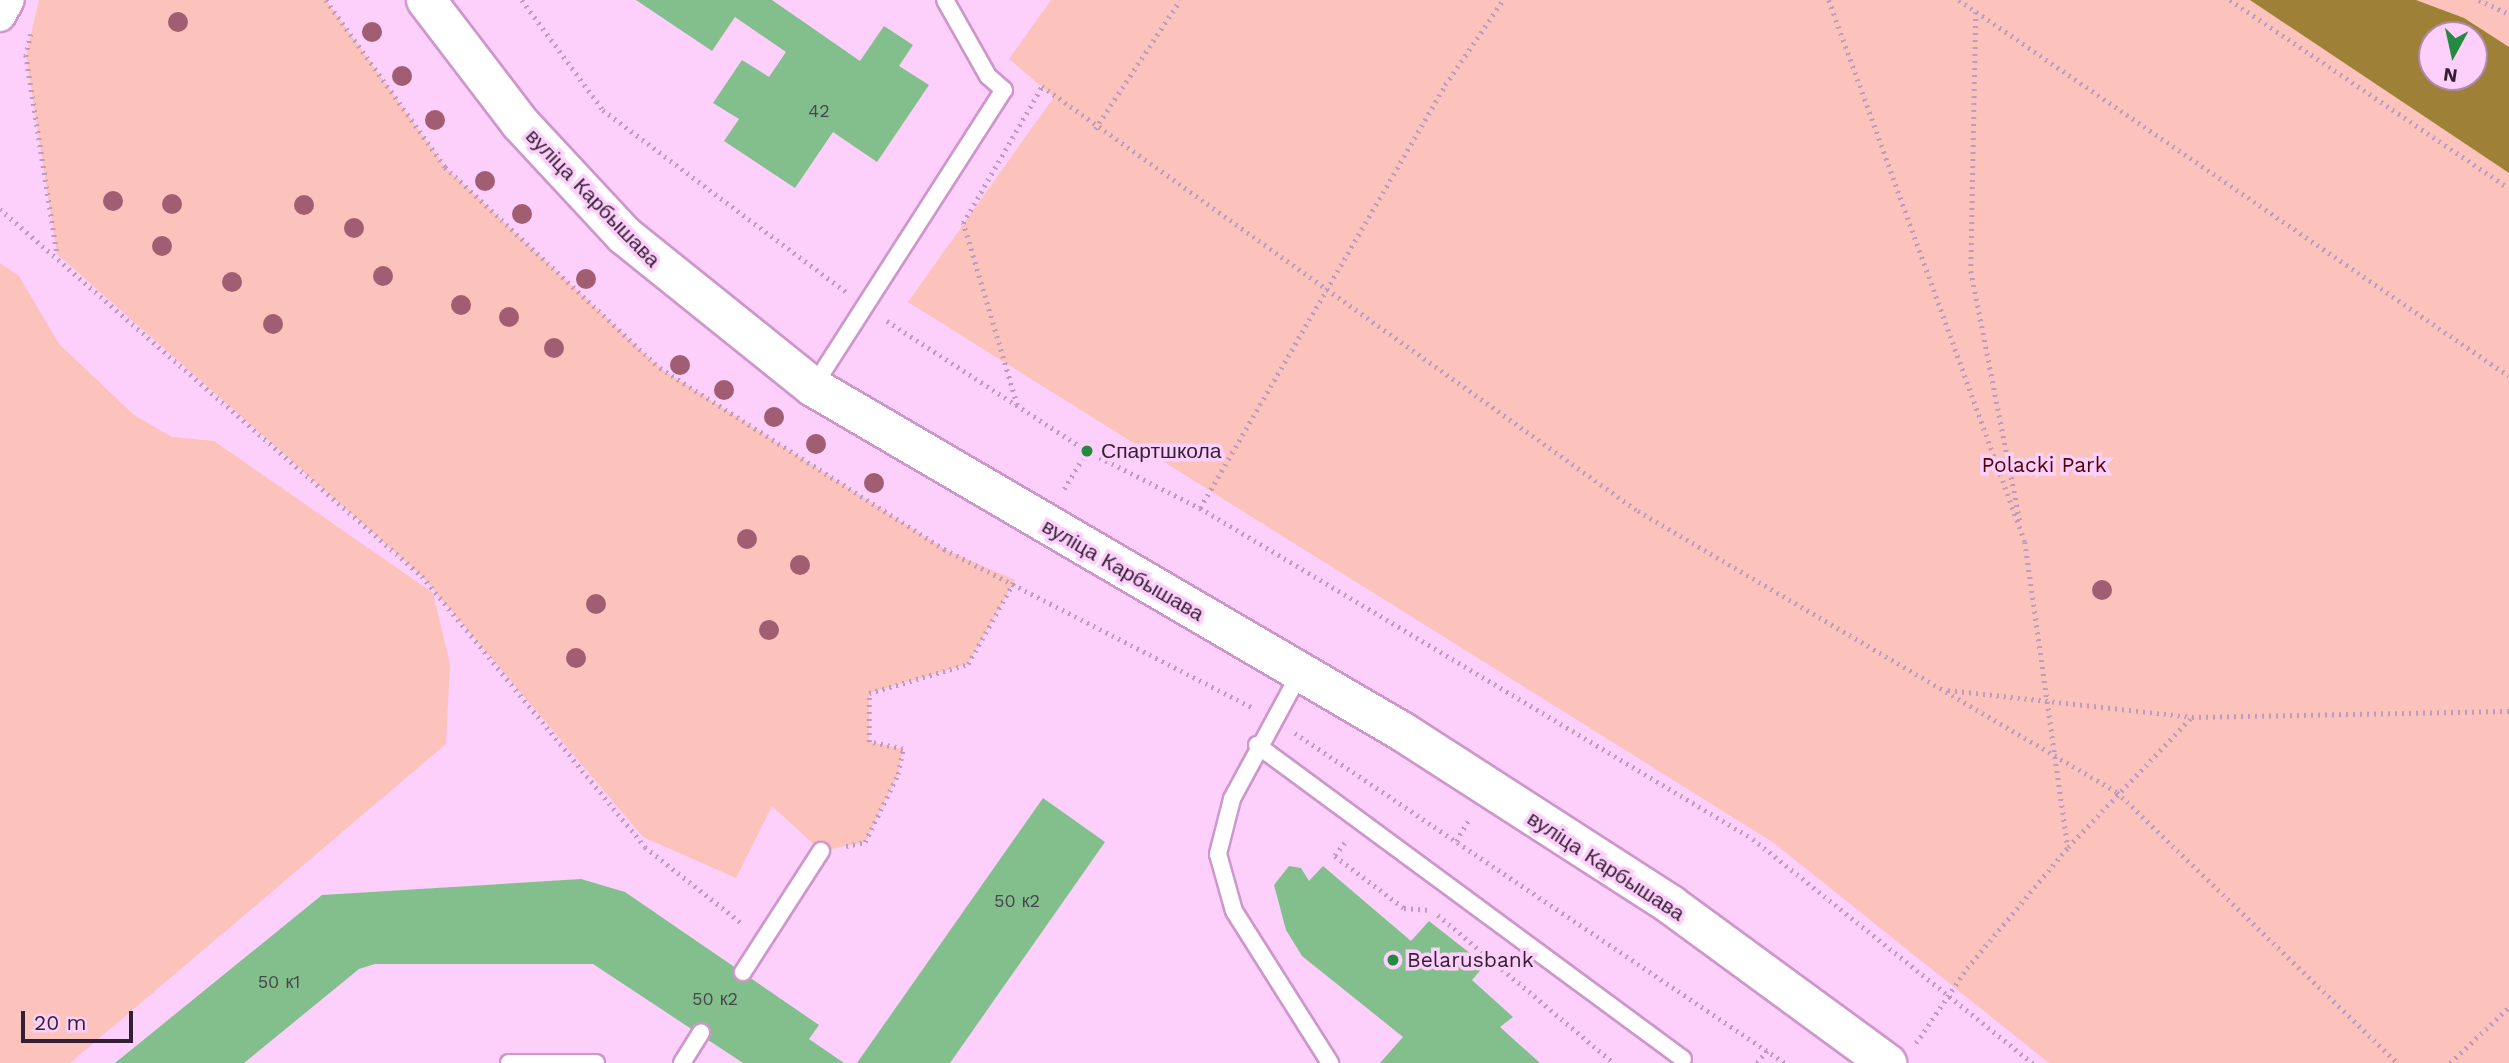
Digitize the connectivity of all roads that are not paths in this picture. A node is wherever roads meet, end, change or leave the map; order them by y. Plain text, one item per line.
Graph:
1 (9, 0) edge
2 (426, 0) edge
3 (945, 0) edge
4 (0, 16) edge
5 (813, 387) junction
6 (1300, 673) junction
7 (1257, 745) junction
8 (821, 851) road end
9 (743, 972) dead end
10 (701, 1033) dead end
11 (1898, 1058) edge
12 (1683, 1059) dead end
13 (509, 1063) edge
14 (596, 1063) edge
15 (682, 1063) edge
16 (1331, 1063) edge

1 - 4 street
2 - 5 main road, вуліца Карбышава
3 - 5 lane
5 - 6 main road, вуліца Карбышава
6 - 7 lane
6 - 11 main road, вуліца Карбышава
7 - 12 lane
7 - 16 lane
8 - 9 lane
10 - 15 lane
13 - 14 lane

